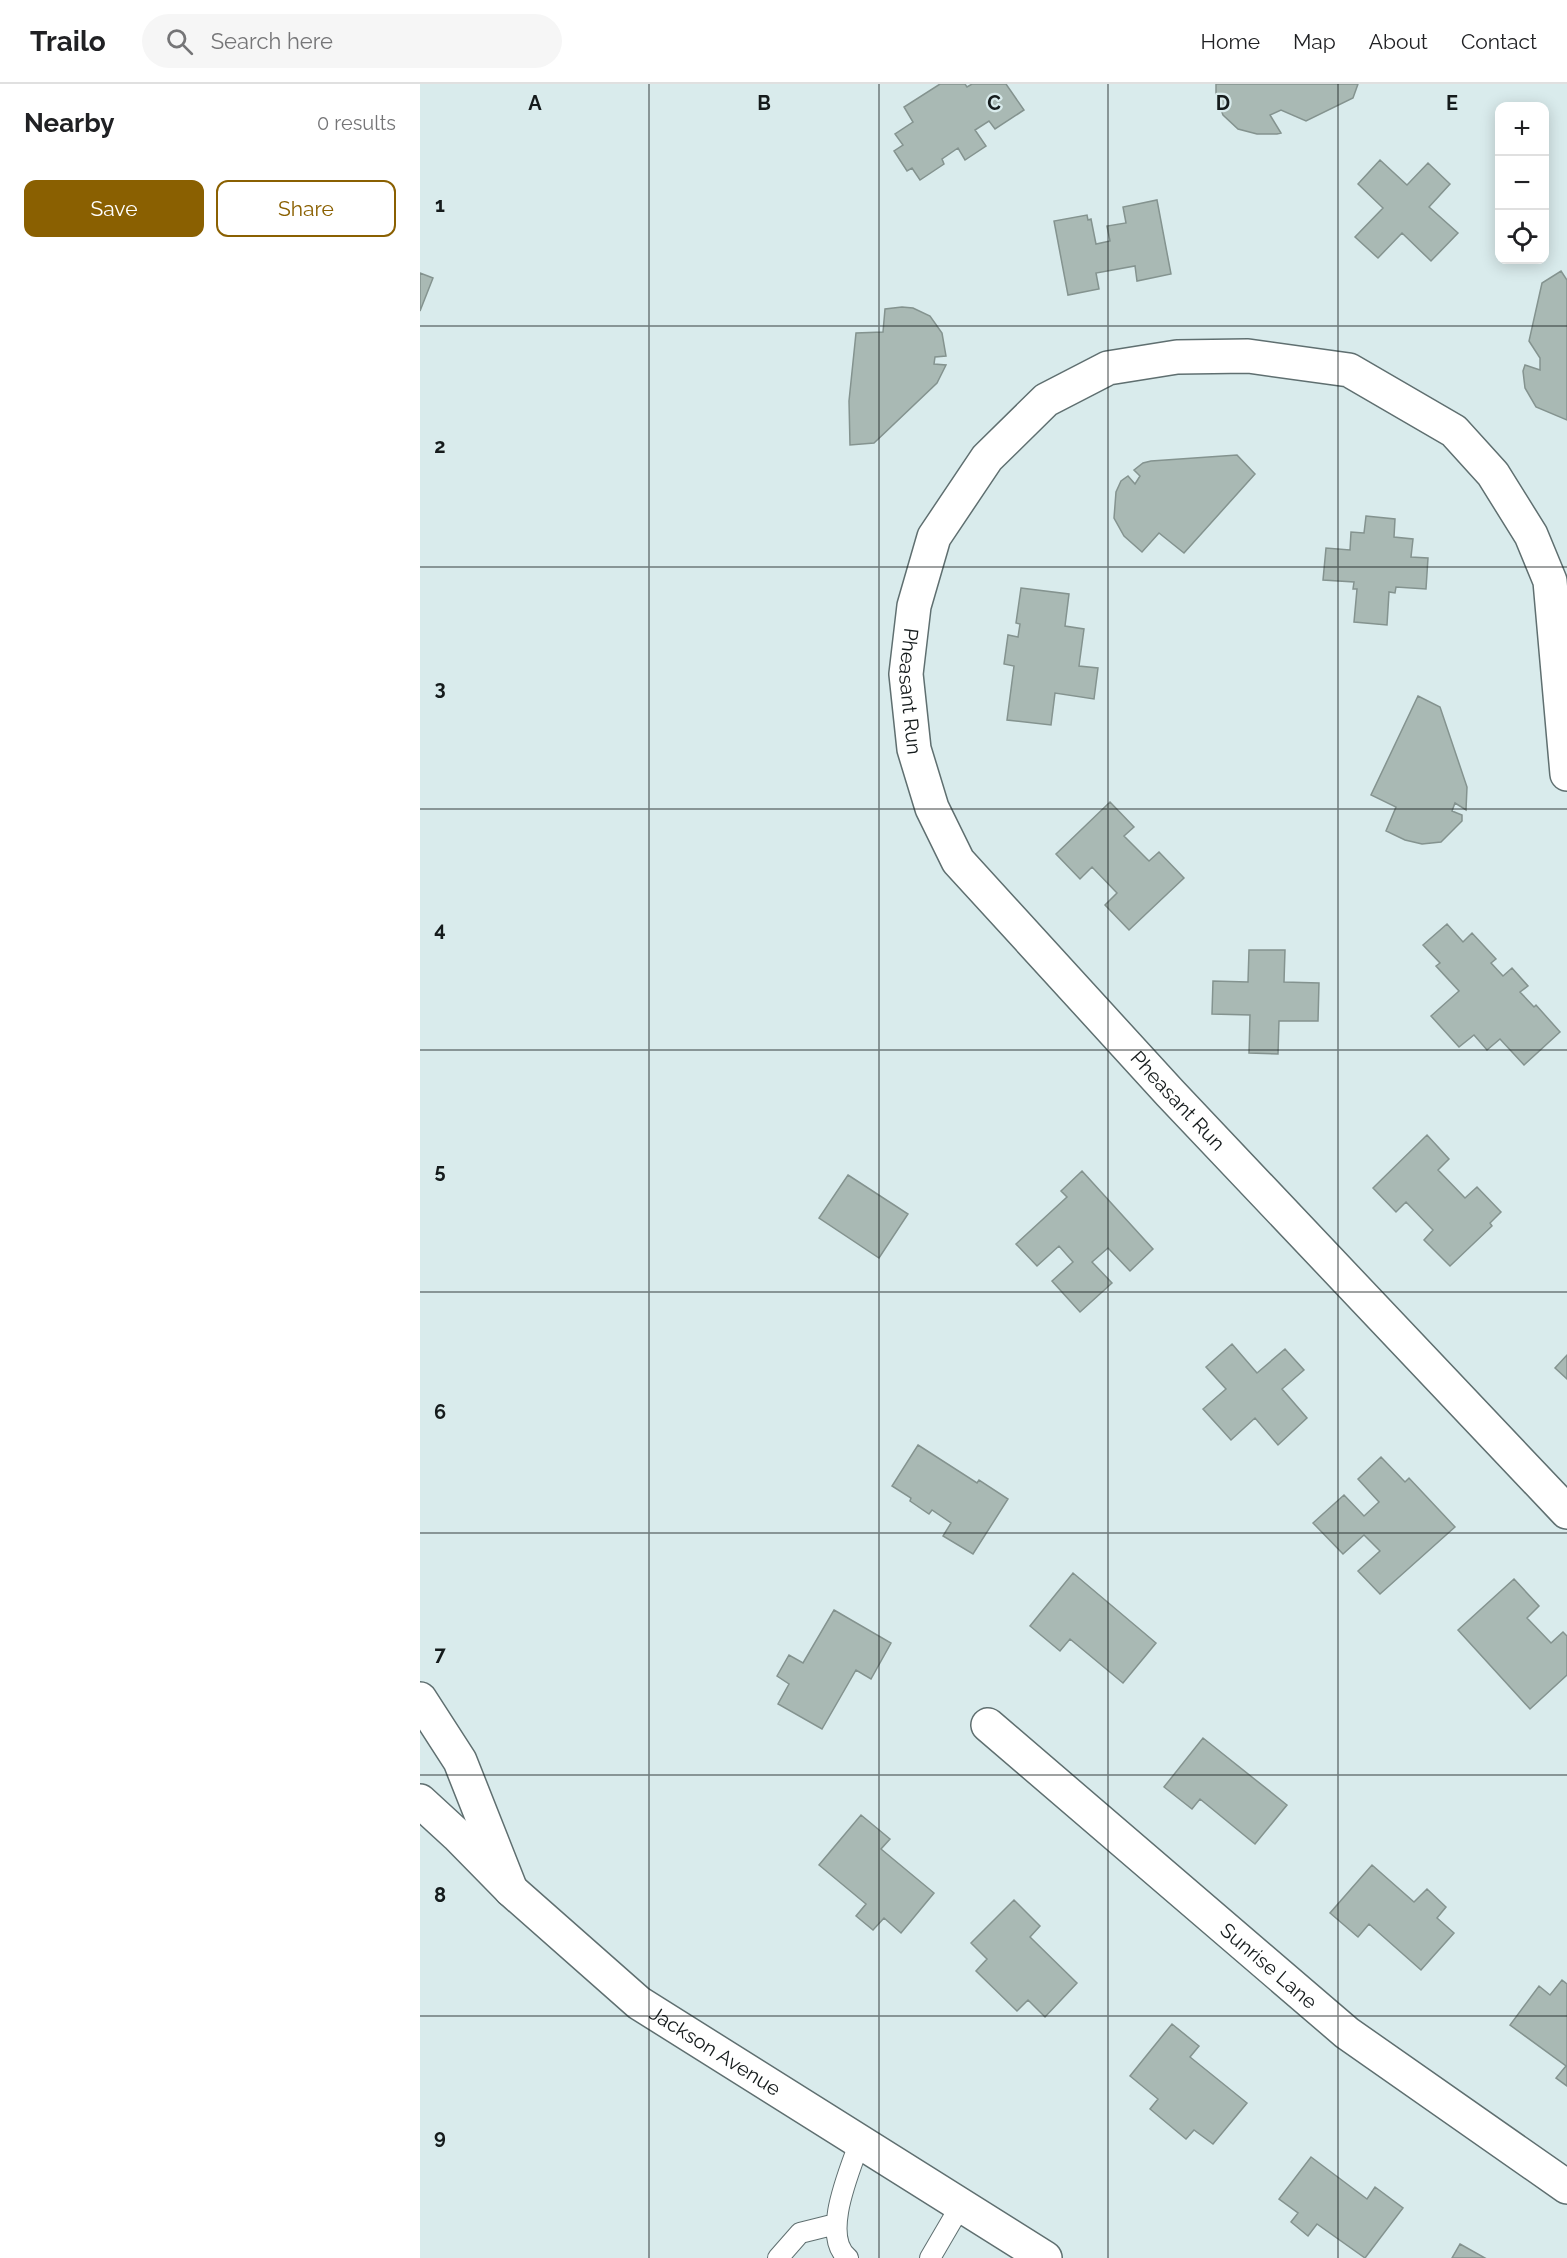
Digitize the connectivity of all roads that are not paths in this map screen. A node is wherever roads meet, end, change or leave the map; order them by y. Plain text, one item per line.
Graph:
1 (1567, 774) edge
2 (1567, 1512) edge
3 (420, 1699) edge
4 (988, 1725) dead end
5 (420, 1802) edge
6 (511, 1890) junction
7 (860, 2141) junction
8 (1567, 2187) edge
9 (961, 2205) junction
10 (836, 2224) junction
11 (778, 2258) edge
12 (848, 2258) edge
13 (930, 2258) edge
14 (1045, 2258) edge

1 - 2 street, Pheasant Run
3 - 6 street
4 - 8 street, Sunrise Lane
5 - 6 street, Jackson Avenue
6 - 7 street, Jackson Avenue
7 - 9 street, Jackson Avenue
7 - 10 lane
9 - 13 lane
9 - 14 street, Jackson Avenue
10 - 11 lane
10 - 12 lane

